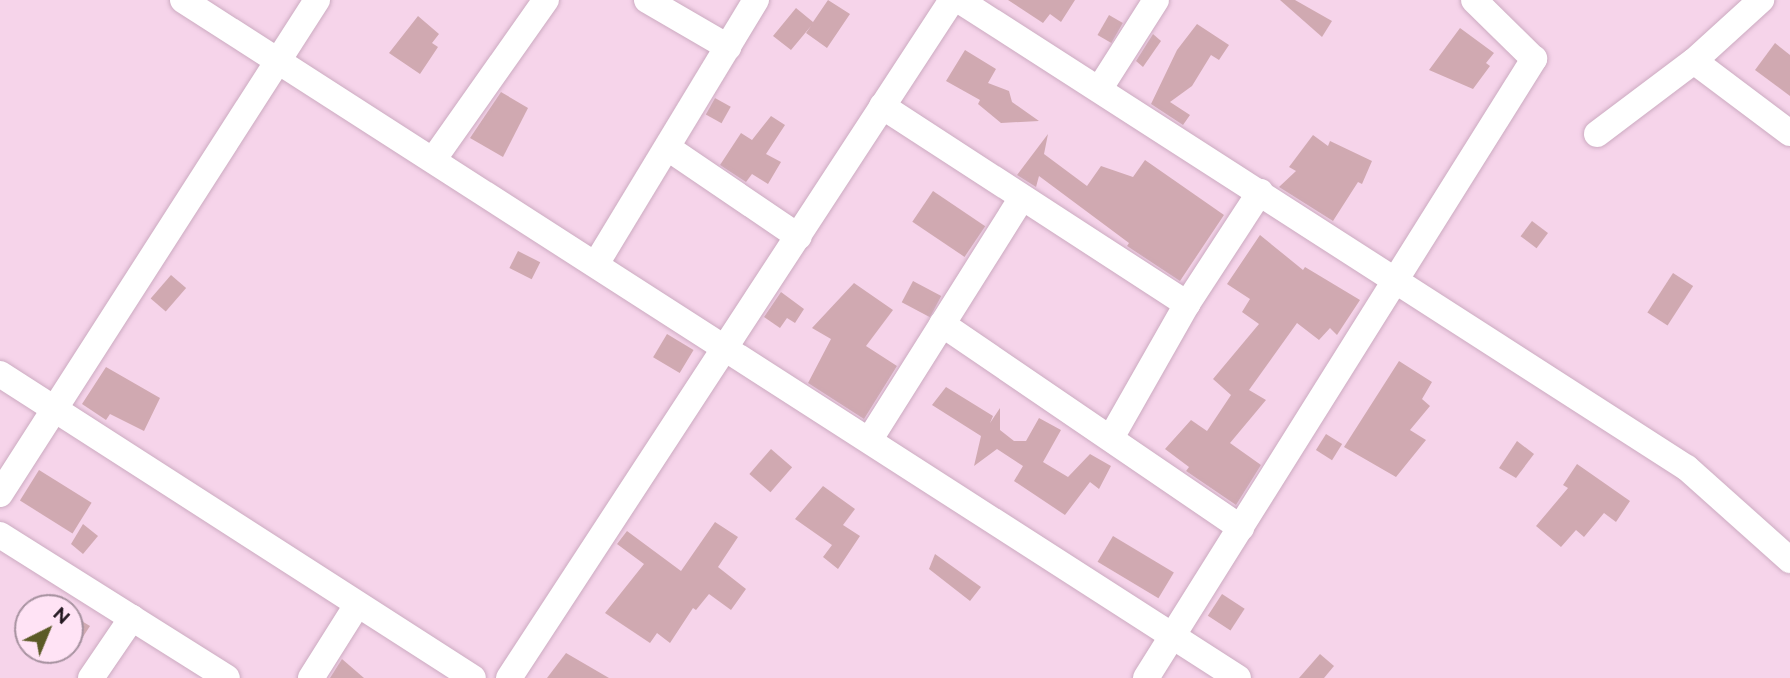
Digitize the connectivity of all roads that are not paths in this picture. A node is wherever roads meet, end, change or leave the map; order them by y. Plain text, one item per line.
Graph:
1 (183, 0) edge
2 (317, 0) edge
3 (546, 0) edge
4 (648, 0) edge
5 (756, 0) edge
6 (952, 0) edge
7 (959, 0) edge
8 (1156, 0) edge
9 (1474, 0) edge
10 (1761, 0) edge
11 (728, 47) junction
12 (276, 61) junction
13 (1694, 61) junction
14 (1100, 88) junction
15 (882, 106) junction
16 (1790, 133) edge
17 (1597, 134) dead end
18 (668, 148) junction
19 (433, 160) junction
20 (1261, 192) junction
21 (1021, 199) junction
22 (799, 237) junction
23 (596, 264) junction
24 (1398, 281) junction
25 (1187, 304) junction
26 (942, 324) junction
27 (728, 348) junction
28 (0, 374) edge
29 (53, 407) junction
30 (1112, 436) junction
31 (870, 439) junction
32 (0, 494) edge
33 (1241, 528) junction
34 (0, 535) edge
35 (1790, 560) edge
36 (357, 605) junction
37 (132, 618) junction
38 (1174, 634) junction
39 (92, 678) edge
40 (227, 678) edge
41 (311, 678) edge
42 (473, 678) edge
43 (509, 678) edge
44 (1146, 678) edge
45 (1238, 678) edge

1 - 12 street
2 - 12 street
3 - 19 street
4 - 11 street
5 - 11 street
6 - 15 street
7 - 14 street
8 - 14 street
9 - 24 street
10 - 13 street
11 - 18 street
12 - 19 street
12 - 29 street
13 - 16 street
13 - 17 street
14 - 20 street
15 - 21 street
15 - 22 street
18 - 22 street
18 - 23 street
19 - 23 street
20 - 24 street
20 - 25 street
21 - 25 street
21 - 26 street
22 - 27 street
23 - 27 street
24 - 33 street
24 - 35 street
25 - 30 street
26 - 30 street
26 - 31 street
27 - 31 street
27 - 43 street
28 - 29 street
29 - 32 street
29 - 36 street
30 - 33 street
31 - 38 street
33 - 38 street
34 - 37 street
36 - 41 street
36 - 42 street
37 - 39 street
37 - 40 street
38 - 44 street
38 - 45 street

